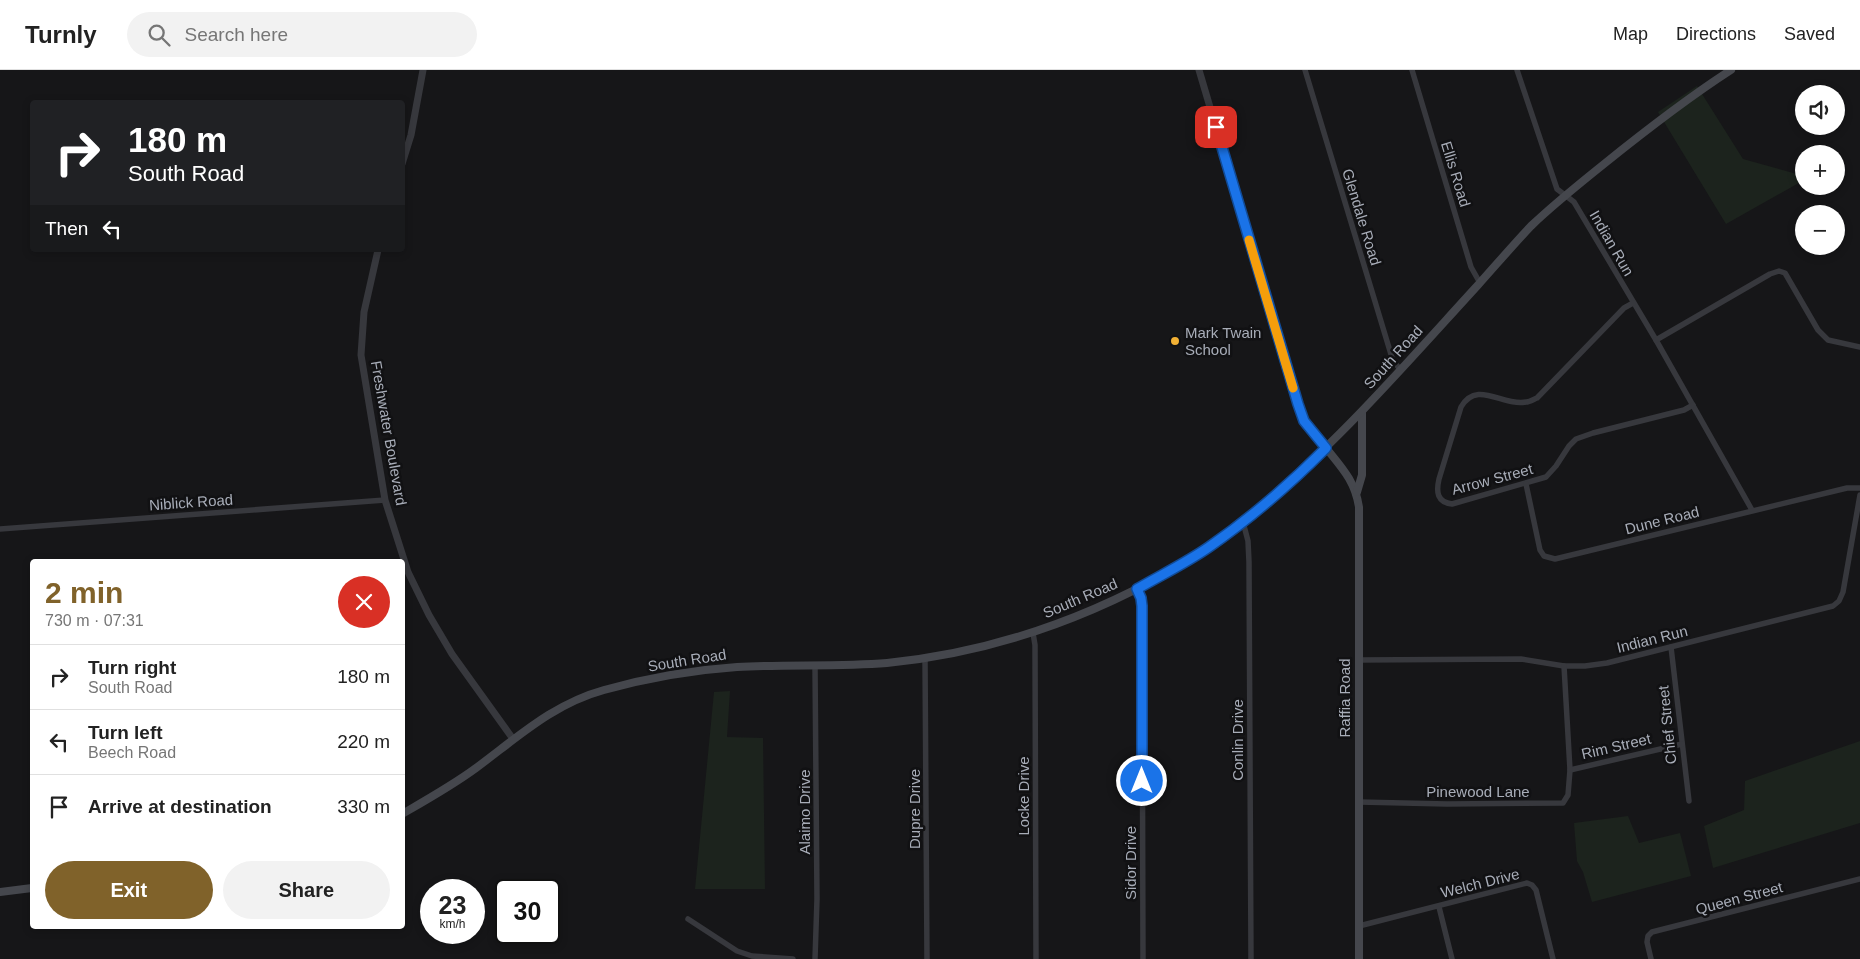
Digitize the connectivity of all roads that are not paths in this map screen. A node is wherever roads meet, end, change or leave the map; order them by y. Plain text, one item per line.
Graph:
1 (423, 70) edge
2 (1199, 70) edge
3 (1305, 70) edge
4 (1412, 70) edge
5 (1517, 70) edge
6 (1731, 70) edge
7 (405, 154) edge
8 (1565, 194) junction
9 (378, 252) edge
10 (1480, 283) junction
11 (1633, 303) junction
12 (1656, 340) junction
13 (1860, 347) edge
14 (1400, 369) junction
15 (1693, 405) junction
16 (1362, 412) junction
17 (1326, 448) junction
18 (1526, 484) junction
19 (1860, 488) edge
20 (1357, 492) junction
21 (1860, 495) edge
22 (385, 500) junction
23 (1752, 510) junction
24 (1243, 522) junction
25 (0, 529) edge
26 (404, 559) edge
27 (405, 563) edge
28 (1137, 589) junction
29 (1033, 633) junction
30 (1671, 647) junction
31 (925, 658) junction
32 (1358, 660) junction
33 (815, 666) junction
34 (1564, 666) junction
35 (513, 739) junction
36 (1682, 744) junction
37 (1570, 770) junction
38 (1689, 800) dead end
39 (1358, 802) junction
40 (405, 812) edge
41 (1860, 879) edge
42 (30, 888) edge
43 (0, 892) edge
44 (1439, 906) junction
45 (688, 919) dead end
46 (1359, 926) junction
47 (770, 959) edge
48 (794, 959) edge
49 (815, 959) edge
50 (927, 959) edge
51 (1036, 959) edge
52 (1143, 959) edge
53 (1251, 959) edge
54 (1359, 959) edge
55 (1452, 959) edge
56 (1553, 959) edge
57 (1652, 959) edge

1 - 7 street
2 - 17 street
3 - 14 street, Glendale Road
4 - 10 street, Ellis Road
5 - 8 street, Indian Run
6 - 8 main road, South Road
8 - 10 main road, South Road
8 - 11 street, Indian Run
9 - 22 street, Freshwater Boulevard
10 - 14 main road, South Road
11 - 12 street, Indian Run
11 - 18 street, Arrow Street
12 - 13 street
12 - 15 street, Indian Run
14 - 16 main road, South Road
15 - 18 street, Arrow Street
15 - 23 street
16 - 17 main road, South Road
16 - 20 main road
17 - 20 main road, Raffia Road
17 - 24 main road, South Road
18 - 23 street, Dune Road
19 - 23 street, Dune Road
20 - 32 main road, Raffia Road
21 - 30 street, Indian Run
22 - 25 street, Niblick Road
22 - 26 street, Freshwater Boulevard
24 - 28 main road, South Road
24 - 53 street, Conlin Drive
27 - 35 street, Freshwater Boulevard
28 - 29 main road, South Road
28 - 52 street, Sidor Drive
29 - 31 main road, South Road
29 - 51 street, Locke Drive
30 - 34 street, Indian Run
30 - 36 street, Chief Street
31 - 33 main road, South Road
31 - 50 street, Dupre Drive
32 - 34 street, Indian Run
32 - 39 main road, Raffia Road
33 - 35 main road, South Road
33 - 49 street, Alaimo Drive
34 - 37 street, Rim Street
35 - 40 main road, South Road
36 - 37 street, Rim Street
36 - 38 street, Chief Street
37 - 39 street, Pinewood Lane
39 - 46 main road, Raffia Road
41 - 57 street, Queen Street
42 - 43 main road
44 - 46 street, Welch Drive
44 - 55 street
44 - 56 street, Welch Drive
45 - 47 street
46 - 54 main road, Raffia Road
47 - 48 street

